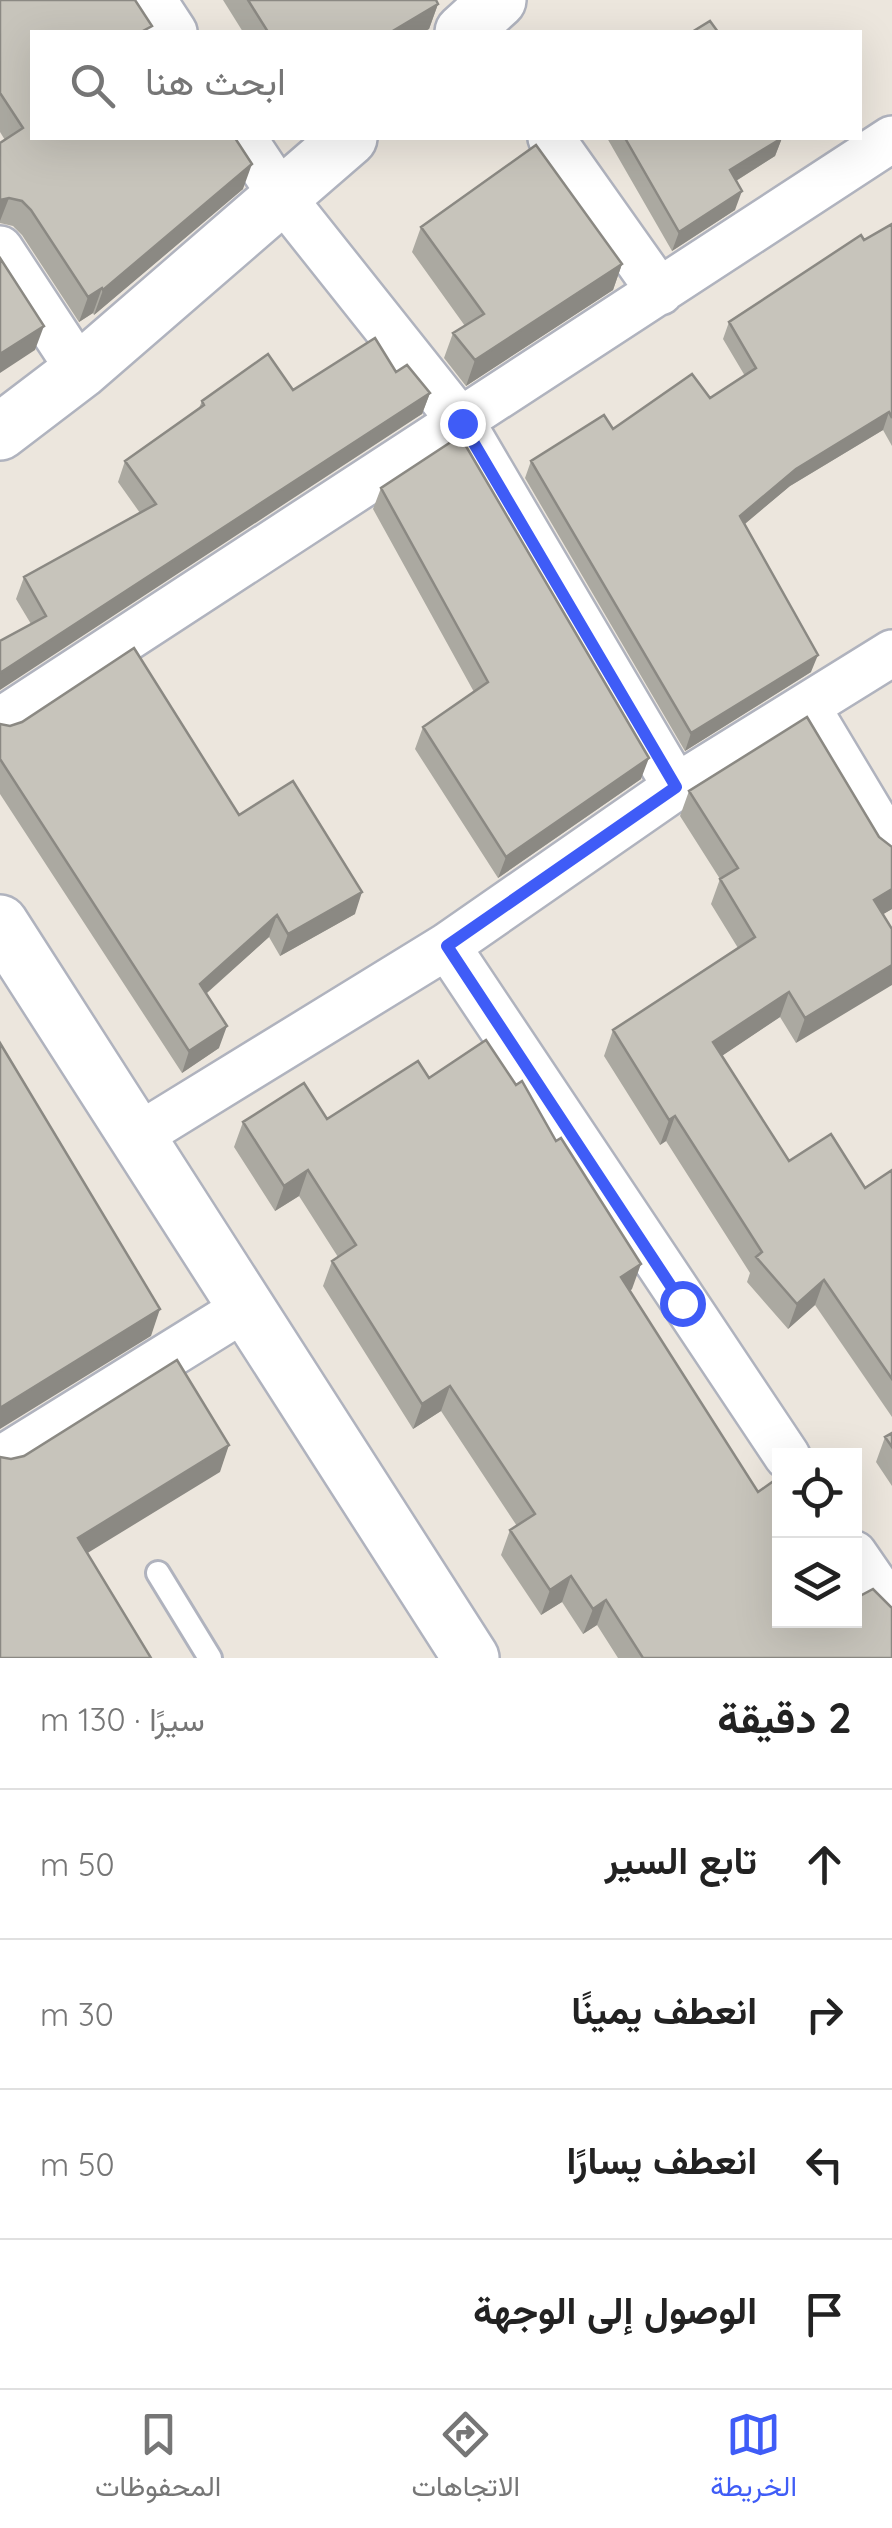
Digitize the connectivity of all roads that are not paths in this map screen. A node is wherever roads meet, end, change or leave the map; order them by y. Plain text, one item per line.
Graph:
1 (153, 0) edge
2 (173, 30) edge
3 (892, 139) edge
4 (244, 140) edge
5 (347, 140) edge
6 (552, 140) edge
7 (282, 198) junction
8 (0, 249) edge
9 (660, 292) junction
10 (80, 371) junction
11 (462, 423) junction
12 (0, 432) edge
13 (892, 653) edge
14 (807, 708) junction
15 (0, 721) edge
16 (676, 787) junction
17 (892, 849) edge
18 (0, 923) edge
19 (447, 946) junction
20 (138, 1136) junction
21 (245, 1308) junction
22 (782, 1448) edge
23 (0, 1460) edge
24 (862, 1566) edge
25 (158, 1573) dead end
26 (892, 1609) edge
27 (210, 1658) edge
28 (470, 1658) edge

1 - 2 street
3 - 9 street
4 - 7 street
5 - 7 main road
6 - 9 street
7 - 10 main road
7 - 11 street
8 - 10 street
9 - 11 street
10 - 12 main road
11 - 15 street
11 - 16 street
13 - 14 street
14 - 16 street
14 - 17 street
16 - 19 street
18 - 20 main road
19 - 20 street
19 - 22 street
20 - 21 main road
21 - 23 street
21 - 28 main road
24 - 26 street
25 - 27 lane

